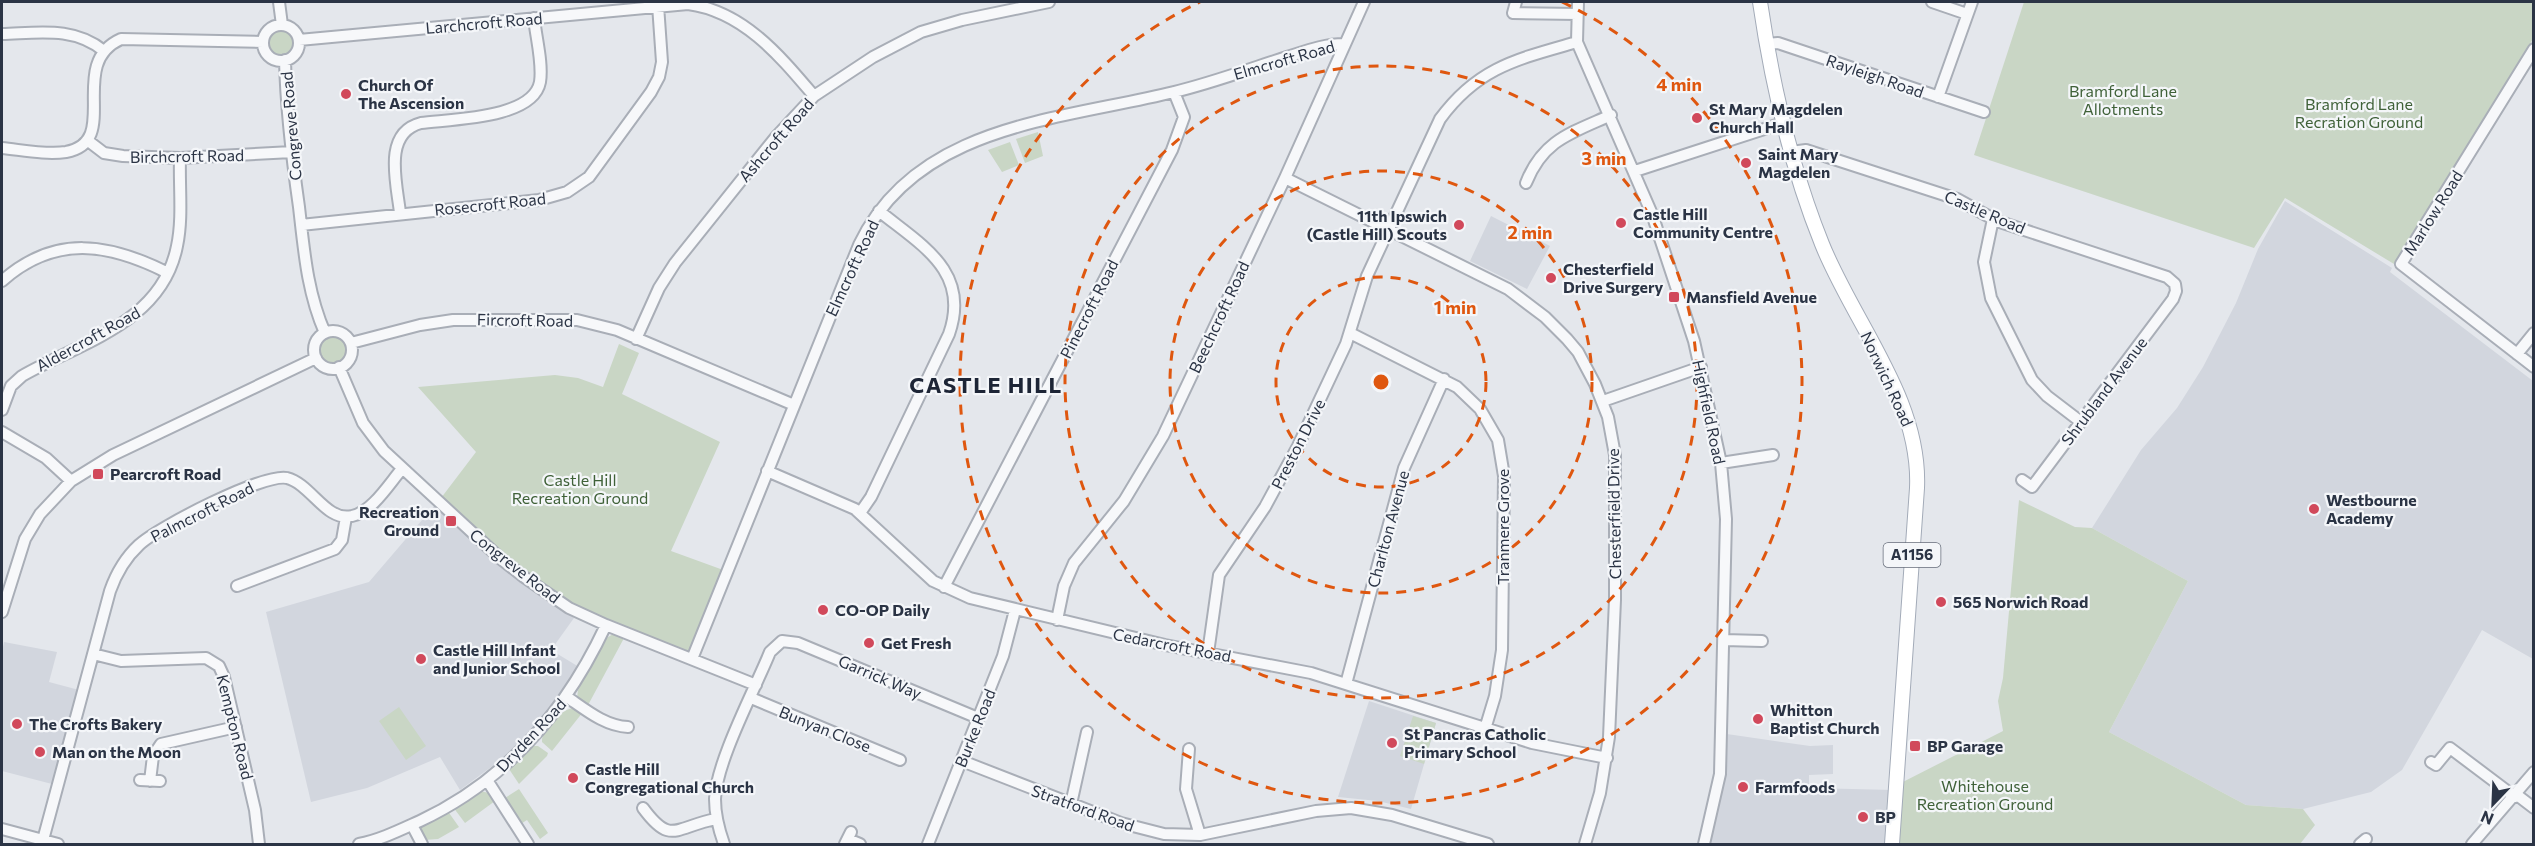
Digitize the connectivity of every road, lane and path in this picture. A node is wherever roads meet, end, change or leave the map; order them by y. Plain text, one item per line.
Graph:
1 (279, 2) edge
2 (1050, 2) edge
3 (1364, 2) edge
4 (1516, 2) edge
5 (1578, 2) edge
6 (1760, 2) edge
7 (1932, 2) edge
8 (1972, 2) edge
9 (658, 6) junction
10 (1578, 14) junction
11 (1967, 14) junction
12 (534, 18) junction
13 (282, 25) junction
14 (2, 34) edge
15 (299, 40) junction
16 (263, 42) junction
17 (1577, 42) junction
18 (1344, 44) junction
19 (1766, 44) junction
20 (2534, 49) edge
21 (104, 51) junction
22 (285, 60) junction
23 (1174, 92) junction
24 (814, 96) junction
25 (1938, 97) junction
26 (1984, 112) dead end
27 (1611, 115) junction
28 (1783, 123) junction
29 (87, 140) junction
30 (2, 148) edge
31 (1791, 152) junction
32 (292, 153) junction
33 (180, 158) junction
34 (1635, 171) junction
35 (1285, 178) junction
36 (1526, 183) dead end
37 (879, 211) junction
38 (400, 213) junction
39 (1993, 219) junction
40 (301, 225) junction
41 (1389, 231) junction
42 (168, 273) junction
43 (2, 281) edge
44 (2175, 284) joint
45 (325, 333) junction
46 (1350, 333) junction
47 (2534, 333) edge
48 (636, 339) junction
49 (351, 344) junction
50 (2517, 354) junction
51 (316, 358) junction
52 (339, 367) junction
53 (1701, 367) junction
54 (2534, 367) edge
55 (1444, 379) junction
56 (1603, 401) junction
57 (794, 405) junction
58 (2, 410) edge
59 (2081, 422) junction
60 (2, 432) edge
61 (1773, 455) dead end
62 (1721, 463) junction
63 (401, 470) junction
64 (767, 471) junction
65 (2022, 480) dead end
66 (71, 481) junction
67 (860, 513) junction
68 (346, 517) junction
69 (237, 586) dead end
70 (944, 587) junction
71 (1015, 610) junction
72 (2, 612) edge
73 (1057, 620) junction
74 (606, 625) junction
75 (1724, 640) junction
76 (1762, 641) dead end
77 (1208, 653) junction
78 (93, 654) junction
79 (692, 659) junction
80 (1346, 684) junction
81 (756, 686) junction
82 (567, 697) junction
83 (751, 698) junction
84 (978, 718) junction
85 (236, 727) junction
86 (628, 727) dead end
87 (1485, 729) junction
88 (1087, 732) dead end
89 (1189, 750) dead end
90 (1607, 758) junction
91 (900, 760) dead end
92 (962, 761) junction
93 (2431, 762) dead end
94 (2534, 772) edge
95 (487, 780) junction
96 (150, 781) dead end
97 (2516, 796) junction
98 (1071, 804) junction
99 (643, 808) dead end
100 (2534, 808) edge
101 (716, 819) junction
102 (411, 825) junction
103 (2, 829) edge
104 (1200, 835) junction
105 (848, 838) edge
106 (1164, 839) edge
107 (21, 840) edge
108 (43, 840) junction
109 (58, 844) edge
110 (259, 844) edge
111 (360, 844) edge
112 (422, 844) edge
113 (528, 844) edge
114 (724, 844) edge
115 (860, 844) edge
116 (928, 844) edge
117 (1488, 844) edge
118 (1585, 844) edge
119 (1707, 844) edge
120 (1892, 844) edge
121 (2472, 844) edge

1 - 13 street
2 - 24 street, Ashcroft Road
3 - 18 street, Beechcroft Road
4 - 10 street
5 - 10 street, Highfield Road
6 - 19 main road, Norwich Road / A1156
7 - 11 street
8 - 11 street
9 - 12 street, Larchcroft Road
9 - 24 street, Larchcroft Road
9 - 38 street, Rosecroft Road
10 - 17 street, Highfield Road
11 - 25 street
12 - 15 street, Larchcroft Road
12 - 38 street
13 - 15 street
13 - 16 street
14 - 21 street
15 - 22 street
16 - 21 street
16 - 22 street
17 - 27 street, Highfield Road
17 - 41 street, Preston Drive
18 - 23 street, Elmcroft Road
18 - 35 street, Beechcroft Road
19 - 25 street, Rayleigh Road
19 - 28 main road, Norwich Road / A1156
20 - 50 street, Marlow Road
21 - 29 street
22 - 32 street, Congreve Road
23 - 37 street, Elmcroft Road
23 - 70 street, Pinecroft Road
24 - 48 street, Ashcroft Road
25 - 26 street, Rayleigh Road
27 - 34 street, Highfield Road
27 - 36 street
28 - 31 main road, Norwich Road / A1156
28 - 34 street
29 - 30 street
29 - 33 street, Birchcroft Road
31 - 39 street, Castle Road
31 - 120 main road, Norwich Road / A1156
32 - 33 street, Birchcroft Road
32 - 40 street, Congreve Road
33 - 42 street, Aldercroft Road
34 - 53 street, Highfield Road
35 - 41 street, Chesterfield Drive
35 - 73 street, Beechcroft Road
37 - 57 street, Elmcroft Road
37 - 67 street
38 - 40 street, Rosecroft Road
39 - 44 street, Castle Road
39 - 59 street
40 - 45 street, Congreve Road
41 - 46 street, Preston Drive
41 - 56 street, Chesterfield Drive
42 - 43 street
42 - 58 street, Aldercroft Road
44 - 59 street, Shrubland Avenue
45 - 49 street
45 - 51 street
46 - 55 street, Tranmere Grove
46 - 77 street, Preston Drive
47 - 50 street
48 - 49 street, Fircroft Road
48 - 57 street, Fircroft Road
49 - 52 street
50 - 54 street, Marlow Road
51 - 52 street
51 - 66 street
52 - 63 street, Congreve Road
53 - 56 street
53 - 62 street, Highfield Road
55 - 80 street, Charlton Avenue
55 - 87 street, Tranmere Grove
56 - 90 street, Chesterfield Drive
57 - 64 street, Elmcroft Road
59 - 65 street, Shrubland Avenue
60 - 66 street
61 - 62 street
62 - 75 street, Highfield Road
63 - 68 street
63 - 74 street, Congreve Road
64 - 67 street, Cedarcroft Road
64 - 79 street, Elmcroft Road
66 - 72 street
67 - 70 street, Cedarcroft Road
68 - 69 street
68 - 78 street, Palmcroft Road
70 - 71 street, Cedarcroft Road
71 - 73 street, Cedarcroft Road
71 - 84 street, Burke Road
73 - 77 street, Cedarcroft Road
74 - 79 street, Congreve Road
74 - 82 street, Dryden Road
75 - 76 street
75 - 119 street, Highfield Road
77 - 80 street, Cedarcroft Road
78 - 85 street, Kempton Road
78 - 108 street, Palmcroft Road
79 - 81 street, Congreve Road
80 - 87 street, Cedarcroft Road
81 - 83 street
81 - 84 street, Garrick Way
82 - 86 street
82 - 95 street, Dryden Road
83 - 91 street, Bunyan Close
83 - 101 street
84 - 92 street, Burke Road
85 - 96 street
85 - 110 street, Kempton Road
87 - 90 street, Cedarcroft Road
88 - 98 street
89 - 104 street
90 - 118 street, Chesterfield Drive
92 - 98 street, Stratford Road
92 - 116 street, Burke Road
93 - 97 street
94 - 97 street
95 - 102 street, Dryden Road
95 - 113 street
97 - 100 street
97 - 121 street
98 - 106 street, Stratford Road
99 - 101 street
101 - 114 street
102 - 111 street, Dryden Road
102 - 112 street
103 - 107 street
104 - 106 street, Stratford Road
104 - 117 street, Stratford Road
105 - 115 street
107 - 108 street
108 - 109 street

